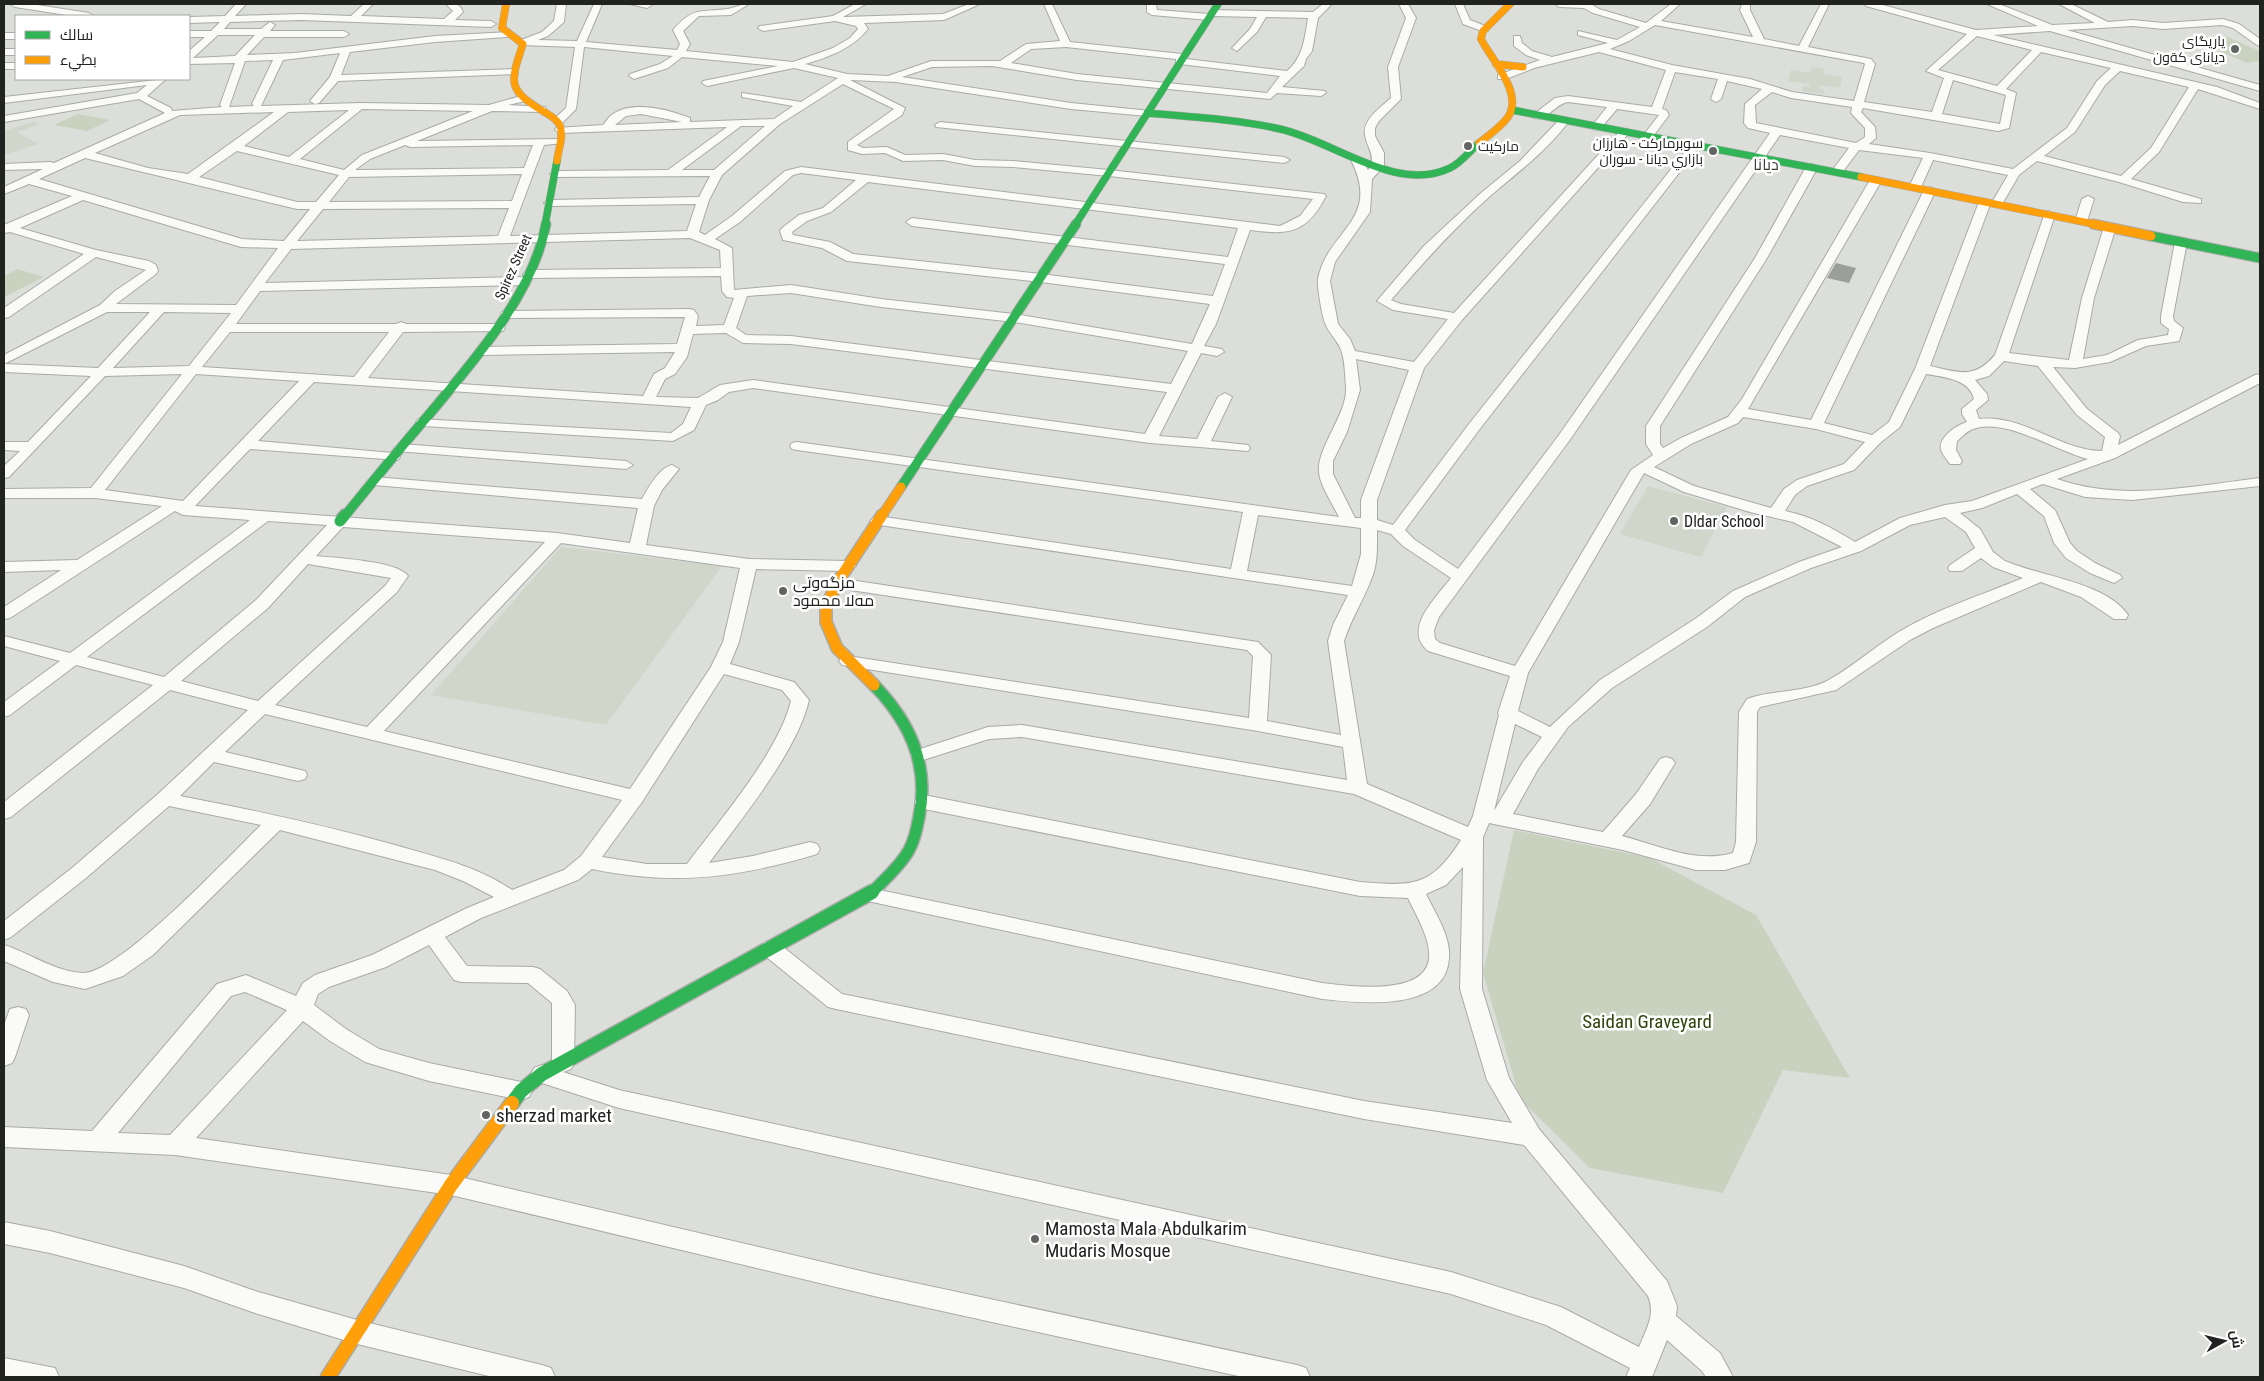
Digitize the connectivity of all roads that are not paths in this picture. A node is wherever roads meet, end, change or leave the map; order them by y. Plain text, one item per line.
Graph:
1 (16, 4) edge
2 (241, 4) edge
3 (369, 4) edge
4 (450, 4) edge
5 (506, 4) edge
6 (561, 4) edge
7 (598, 4) edge
8 (635, 4) edge
9 (745, 4) edge
10 (861, 4) edge
11 (976, 4) edge
12 (1048, 4) edge
13 (1152, 4) edge
14 (1282, 4) edge
15 (1328, 4) edge
16 (1404, 4) edge
17 (1459, 4) edge
18 (1510, 4) edge
19 (1559, 4) edge
20 (1676, 4) edge
21 (1746, 4) edge
22 (1825, 4) edge
23 (1869, 4) edge
24 (1991, 4) edge
25 (2064, 4) edge
26 (647, 5) dead end
27 (1586, 5) edge
28 (312, 8) dead end
29 (1213, 11) edge
30 (1263, 14) junction
31 (1283, 14) junction
32 (83, 15) edge
33 (1314, 15) junction
34 (229, 18) junction
35 (278, 18) junction
36 (301, 18) junction
37 (835, 18) junction
38 (352, 19) junction
39 (190, 20) edge
40 (852, 21) junction
41 (446, 23) junction
42 (1651, 24) junction
43 (2106, 25) junction
44 (763, 28) dead end
45 (504, 29) junction
46 (1485, 29) junction
47 (2053, 29) junction
48 (1619, 30) dead end
49 (215, 33) junction
50 (262, 33) junction
51 (1581, 33) dead end
52 (1975, 33) junction
53 (190, 34) edge
54 (344, 34) dead end
55 (1636, 34) junction
56 (1518, 38) dead end
57 (521, 42) junction
58 (1760, 42) junction
59 (1618, 43) junction
60 (2134, 43) dead end
61 (2260, 43) edge
62 (580, 44) junction
63 (1066, 44) junction
64 (1237, 48) dead end
65 (1803, 48) junction
66 (1598, 49) junction
67 (2038, 49) junction
68 (2122, 49) junction
69 (191, 51) edge
70 (346, 51) junction
71 (680, 54) junction
72 (279, 58) junction
73 (1181, 59) junction
74 (239, 60) junction
75 (1550, 60) junction
76 (190, 61) edge
77 (790, 64) junction
78 (1003, 64) junction
79 (1496, 64) junction
80 (1523, 68) junction
81 (1672, 68) junction
82 (2117, 68) junction
83 (514, 72) junction
84 (1288, 74) junction
85 (634, 76) dead end
86 (1502, 77) junction
87 (335, 78) junction
88 (889, 78) junction
89 (1723, 78) junction
90 (1949, 78) junction
91 (844, 79) junction
92 (160, 80) edge
93 (707, 83) dead end
94 (2196, 85) junction
95 (1164, 87) junction
96 (1770, 88) junction
97 (2260, 88) edge
98 (2000, 89) junction
99 (1275, 90) junction
100 (1321, 93) dead end
101 (746, 95) dead end
102 (140, 96) junction
103 (1716, 99) dead end
104 (4, 100) edge
105 (316, 101) junction
106 (525, 101) junction
107 (257, 104) junction
108 (501, 104) junction
109 (1614, 104) junction
110 (1859, 104) junction
111 (225, 105) junction
112 (803, 105) junction
113 (360, 106) junction
114 (2260, 106) edge
115 (286, 108) junction
116 (541, 109) junction
117 (166, 110) junction
118 (484, 110) junction
119 (1512, 110) junction
120 (1656, 110) junction
121 (1147, 113) junction
122 (1538, 116) junction
123 (1936, 116) junction
124 (4, 119) edge
125 (1564, 121) junction
126 (776, 122) junction
127 (739, 124) junction
128 (940, 125) dead end
129 (1596, 127) junction
130 (559, 131) junction
131 (1777, 131) junction
132 (1624, 133) junction
133 (1647, 137) junction
134 (540, 141) junction
135 (1128, 143) junction
136 (398, 144) junction
137 (1695, 146) junction
138 (1856, 146) junction
139 (234, 148) junction
140 (85, 154) junction
141 (1930, 156) junction
142 (2034, 157) junction
143 (1758, 158) junction
144 (292, 160) junction
145 (1284, 160) dead end
146 (1357, 160) junction
147 (50, 165) junction
148 (1378, 166) junction
149 (4, 167) edge
150 (1812, 167) junction
151 (528, 171) junction
152 (1837, 172) junction
153 (671, 173) junction
154 (717, 173) junction
155 (1109, 173) junction
156 (347, 174) junction
157 (556, 174) junction
158 (2015, 174) junction
159 (190, 178) junction
160 (866, 178) junction
161 (1366, 178) junction
162 (29, 180) junction
163 (1876, 180) junction
164 (2123, 180) junction
165 (4, 186) edge
166 (1915, 187) junction
167 (1930, 190) junction
168 (4, 192) edge
169 (80, 197) junction
170 (2088, 198) dead end
171 (703, 200) junction
172 (2196, 201) dead end
173 (550, 203) junction
174 (1991, 203) junction
175 (517, 204) junction
176 (318, 207) junction
177 (1087, 207) junction
178 (2049, 215) junction
179 (912, 222) dead end
180 (2081, 222) junction
181 (1245, 226) junction
182 (2110, 227) junction
183 (6, 229) edge
184 (692, 234) junction
185 (543, 239) junction
186 (708, 239) junction
187 (503, 240) junction
188 (1065, 241) junction
189 (2181, 242) junction
190 (286, 245) junction
191 (94, 253) junction
192 (2260, 258) edge
193 (1231, 261) junction
194 (728, 272) junction
195 (527, 278) junction
196 (1041, 278) junction
197 (256, 287) junction
198 (741, 295) junction
199 (1218, 301) junction
200 (105, 308) junction
201 (160, 309) junction
202 (240, 309) junction
203 (5, 312) edge
204 (507, 315) junction
205 (1456, 316) junction
206 (1014, 318) junction
207 (401, 326) junction
208 (226, 328) junction
209 (498, 328) junction
210 (687, 330) junction
211 (729, 330) junction
212 (683, 348) junction
213 (1196, 348) junction
214 (482, 351) junction
215 (1217, 352) dead end
216 (1349, 354) junction
217 (2001, 356) junction
218 (4, 360) edge
219 (2043, 363) junction
220 (983, 364) junction
221 (2074, 364) junction
222 (1417, 367) junction
223 (4, 368) edge
224 (1922, 369) junction
225 (192, 370) junction
226 (100, 372) junction
227 (1964, 377) junction
228 (310, 378) junction
229 (2260, 378) edge
230 (358, 381) junction
231 (452, 387) junction
232 (1174, 389) junction
233 (1225, 397) dead end
234 (648, 400) junction
235 (700, 402) junction
236 (1740, 412) junction
237 (951, 413) junction
238 (423, 422) junction
239 (1975, 423) junction
240 (1816, 424) junction
241 (1150, 439) junction
242 (1875, 440) junction
243 (245, 444) junction
244 (1202, 444) junction
245 (4, 446) edge
246 (797, 446) dead end
247 (32, 447) junction
248 (1243, 448) dead end
249 (397, 452) junction
250 (2110, 455) junction
251 (1661, 456) junction
252 (1955, 461) dead end
253 (626, 464) dead end
254 (917, 464) junction
255 (1643, 467) junction
256 (672, 469) dead end
257 (4, 474) edge
258 (2042, 479) junction
259 (374, 481) junction
260 (2260, 482) edge
261 (2018, 488) junction
262 (4, 493) edge
263 (95, 494) junction
264 (646, 504) junction
265 (180, 506) junction
266 (1251, 509) junction
267 (1945, 510) junction
268 (1776, 512) junction
269 (262, 517) junction
270 (340, 521) junction
271 (878, 521) junction
272 (1350, 523) junction
273 (1370, 523) junction
274 (1397, 531) junction
275 (557, 538) junction
276 (1855, 548) junction
277 (637, 549) junction
278 (1983, 550) junction
279 (305, 559) junction
280 (749, 564) junction
281 (79, 565) junction
282 (848, 566) junction
283 (4, 567) edge
284 (1956, 568) dead end
285 (1238, 574) junction
286 (1460, 577) junction
287 (2040, 577) junction
288 (2114, 578) dead end
289 (837, 583) junction
290 (1357, 592) junction
291 (4, 614) edge
292 (2120, 615) dead end
293 (4, 640) edge
294 (74, 660) junction
295 (848, 661) junction
296 (720, 667) junction
297 (1519, 673) junction
298 (167, 682) junction
299 (262, 708) junction
300 (4, 711) edge
301 (1508, 713) junction
302 (1258, 725) junction
303 (372, 733) junction
304 (1552, 735) junction
305 (1351, 743) junction
306 (211, 755) junction
307 (920, 755) junction
308 (1666, 763) dead end
309 (298, 775) dead end
310 (1358, 788) junction
311 (635, 797) junction
312 (166, 799) junction
313 (924, 802) junction
314 (4, 812) edge
315 (1492, 817) junction
316 (276, 821) junction
317 (1473, 837) junction
318 (1606, 840) junction
319 (810, 850) dead end
320 (588, 861) junction
321 (692, 872) junction
322 (1414, 891) junction
323 (870, 895) junction
324 (509, 898) junction
325 (4, 932) edge
326 (432, 934) junction
327 (771, 949) junction
328 (4, 953) edge
329 (302, 1008) junction
330 (18, 1016) dead end
331 (4, 1057) edge
332 (563, 1063) junction
333 (542, 1074) junction
334 (521, 1092) junction
335 (1531, 1136) junction
336 (4, 1137) edge
337 (97, 1142) junction
338 (175, 1145) junction
339 (451, 1185) junction
340 (4, 1233) edge
341 (1663, 1320) junction
342 (357, 1332) junction
343 (4, 1370) edge
344 (1642, 1370) edge
345 (46, 1377) edge
346 (328, 1377) edge
347 (542, 1377) edge
348 (1297, 1377) edge
349 (1720, 1377) edge

1 - 32 street
2 - 34 street
3 - 38 street
4 - 41 street
5 - 45 street
6 - 57 street
7 - 62 street
8 - 26 street
9 - 71 street
10 - 37 street
11 - 40 street
12 - 63 street
13 - 29 street
14 - 31 street
15 - 33 street
16 - 148 street
17 - 46 street
18 - 46 street
19 - 27 street
20 - 42 street
21 - 58 street
22 - 65 street
23 - 52 street
24 - 47 street
25 - 43 street
27 - 42 street
28 - 36 street
29 - 30 street
29 - 73 street
30 - 31 street
30 - 64 street
31 - 33 street
33 - 84 street
34 - 35 street
34 - 39 street
34 - 49 street
35 - 36 street
35 - 50 street
36 - 38 street
37 - 40 street
37 - 44 street
38 - 41 street
40 - 77 street
41 - 45 street
42 - 55 street
42 - 58 street
43 - 47 street
43 - 61 street
45 - 57 street
45 - 70 street
46 - 79 street
47 - 52 street
47 - 68 street
48 - 55 street
49 - 50 street
49 - 53 street
49 - 69 street
50 - 54 street
50 - 74 street
51 - 59 street
52 - 67 street
52 - 90 street
55 - 59 street
56 - 75 street
57 - 62 street
57 - 83 street
58 - 65 street
59 - 66 street
60 - 68 street
62 - 71 street
62 - 130 street
63 - 73 street
63 - 78 street
65 - 110 street
66 - 75 street
66 - 81 street
67 - 82 street
67 - 98 street
68 - 97 street
70 - 72 street
70 - 87 street
71 - 77 street
71 - 85 street
72 - 74 street
72 - 107 street
73 - 84 street
73 - 95 street
74 - 76 street
74 - 111 street
75 - 80 street
77 - 91 street
77 - 93 street
78 - 88 street
78 - 95 street
79 - 80 street
79 - 86 street
80 - 86 street
81 - 89 street
81 - 120 street
82 - 94 street
82 - 142 street
83 - 87 street
83 - 106 street
84 - 99 street
86 - 119 street
87 - 105 street
88 - 91 street
88 - 121 street
89 - 96 street
89 - 103 street
90 - 98 street
90 - 123 street
91 - 112 street
91 - 155 street
92 - 102 street
92 - 104 street
94 - 114 street
94 - 164 street
95 - 99 street
95 - 121 street
96 - 110 street
96 - 131 street
98 - 123 street
99 - 100 street
101 - 112 street
102 - 117 street
102 - 124 street
105 - 107 street
105 - 108 street
106 - 108 street
106 - 116 street
107 - 111 street
108 - 118 street
109 - 120 street
109 - 122 street
109 - 129 street
110 - 123 street
110 - 138 street
111 - 117 street
112 - 126 street
113 - 115 street
113 - 118 street
113 - 144 street
115 - 139 street
115 - 140 street
116 - 118 street
116 - 130 street
117 - 147 street
118 - 136 street
119 - 122 street
119 - 148 street
120 - 133 street
121 - 135 street
121 - 146 street
122 - 125 street
125 - 129 street
125 - 205 street
126 - 127 street
126 - 154 street
127 - 130 street
127 - 153 street
128 - 135 street
129 - 132 street
130 - 134 street
130 - 157 street, Spirez Street
131 - 138 street
131 - 143 street
132 - 133 street
132 - 205 street
133 - 137 street
134 - 136 street
134 - 151 street
135 - 145 street
135 - 155 street
136 - 156 street
137 - 143 street
137 - 274 street
138 - 141 street
138 - 152 street
139 - 144 street
139 - 159 street
140 - 159 street
140 - 162 street
141 - 158 street
141 - 166 street
142 - 158 street
142 - 164 street
143 - 150 street
143 - 286 street
144 - 156 street
146 - 148 street
146 - 161 street
147 - 149 street
147 - 165 street
148 - 161 street
150 - 152 street
150 - 251 street
151 - 156 street
151 - 175 street
152 - 163 street
153 - 154 street
153 - 157 street
154 - 171 street
155 - 177 street
155 - 181 street
156 - 176 street
157 - 173 street, Spirez Street
158 - 174 street
159 - 176 street
160 - 177 street
160 - 186 street
160 - 196 street
161 - 216 street
162 - 168 street
162 - 169 street
163 - 166 street
163 - 236 street
164 - 172 street
166 - 167 street
167 - 174 street
167 - 240 street
169 - 183 street
169 - 190 street
170 - 180 street
171 - 173 street
171 - 184 street
173 - 185 street, Spirez Street
174 - 178 street
174 - 224 street
175 - 176 street
175 - 187 street
176 - 190 street
177 - 181 street
177 - 188 street
178 - 180 street
178 - 217 street
179 - 188 street
180 - 182 street
181 - 193 street
182 - 189 street
182 - 221 street
183 - 191 street
184 - 185 street
184 - 186 street
185 - 187 street
185 - 195 street, Spirez Street
186 - 194 street
187 - 190 street
188 - 193 street
188 - 196 street
189 - 192 street
189 - 221 street
190 - 197 street
191 - 200 street
191 - 203 street
193 - 199 street
194 - 195 street
194 - 198 street
195 - 197 street
195 - 204 street, Spirez Street
196 - 199 street
196 - 206 street
197 - 202 street
198 - 206 street
198 - 211 street
199 - 213 street
200 - 201 street
200 - 218 street
201 - 202 street
201 - 226 street
202 - 208 street
204 - 209 street, Spirez Street
204 - 210 street
205 - 222 street
206 - 213 street
206 - 220 street
207 - 208 street
207 - 209 street
207 - 230 street
208 - 225 street
209 - 214 street, Spirez Street
210 - 211 street
210 - 212 street
211 - 220 street
212 - 214 street
212 - 234 street
213 - 215 street
213 - 232 street
214 - 231 street, Spirez Street
216 - 222 street
216 - 272 street
217 - 219 street
217 - 227 street
219 - 221 street
219 - 250 street
220 - 232 street
220 - 237 street
222 - 273 street
223 - 226 street
224 - 227 street
224 - 242 street
225 - 226 street
225 - 228 street
225 - 263 street
226 - 247 street
227 - 239 street
228 - 230 street
228 - 243 street
229 - 250 street
230 - 231 street
231 - 234 street
231 - 238 street, Spirez Street
232 - 241 street
233 - 244 street
234 - 235 street
235 - 237 street
235 - 238 street
236 - 240 street
236 - 251 street
237 - 241 street
237 - 254 street
238 - 249 street, Spirez Street
239 - 250 street
239 - 252 street
240 - 242 street
241 - 244 street
242 - 268 street
243 - 249 street
243 - 265 street
244 - 248 street
245 - 247 street
246 - 254 street
247 - 257 street
249 - 253 street
249 - 259 street, Spirez Street
250 - 258 street
251 - 255 street
254 - 266 street
254 - 271 street
255 - 268 street
255 - 297 street
256 - 264 street
258 - 260 street
258 - 261 street
259 - 264 street
259 - 270 street, Spirez Street
261 - 267 street
261 - 288 street
262 - 263 street
263 - 265 street
264 - 277 street
265 - 269 street
265 - 281 street
266 - 272 street
266 - 285 street
267 - 276 street
267 - 278 street
268 - 276 street
269 - 270 street
269 - 294 street
270 - 275 street
270 - 279 street
271 - 282 street
271 - 285 street
272 - 273 street
273 - 274 street
273 - 290 street
274 - 286 street
275 - 277 street
275 - 303 street
276 - 304 street
277 - 280 street
278 - 284 street
278 - 287 street
279 - 298 street
279 - 299 street
280 - 282 street
280 - 296 street
281 - 283 street
281 - 291 street
282 - 289 street
285 - 290 street
286 - 297 street
287 - 292 street
287 - 318 street
289 - 295 street
289 - 302 street
290 - 305 street
293 - 294 street
294 - 298 street
294 - 300 street
295 - 302 street
295 - 307 street
296 - 311 street
296 - 321 street
297 - 301 street
298 - 299 street
298 - 314 street
299 - 303 street
299 - 306 street
301 - 304 street
301 - 315 street
302 - 305 street
303 - 311 street
304 - 315 street
305 - 310 street
306 - 309 street
306 - 312 street
307 - 310 street
307 - 313 street
308 - 318 street
310 - 317 street
311 - 320 street
312 - 316 street
312 - 325 street
313 - 322 street
313 - 323 street
315 - 317 street
315 - 318 street
316 - 324 street
316 - 328 street
317 - 322 street
317 - 335 street
319 - 321 street
320 - 321 street
320 - 324 street
322 - 323 street
323 - 327 street
324 - 326 street
326 - 329 street
326 - 332 street
327 - 332 street
327 - 335 street
329 - 334 street
329 - 337 street
329 - 338 street
330 - 331 street
332 - 333 street
333 - 334 street
333 - 344 street
334 - 339 street
335 - 341 street
336 - 337 street
337 - 338 street
338 - 339 street
339 - 342 street
339 - 348 street
340 - 342 street
341 - 344 street
341 - 349 street
342 - 346 street
342 - 347 street
343 - 345 street

